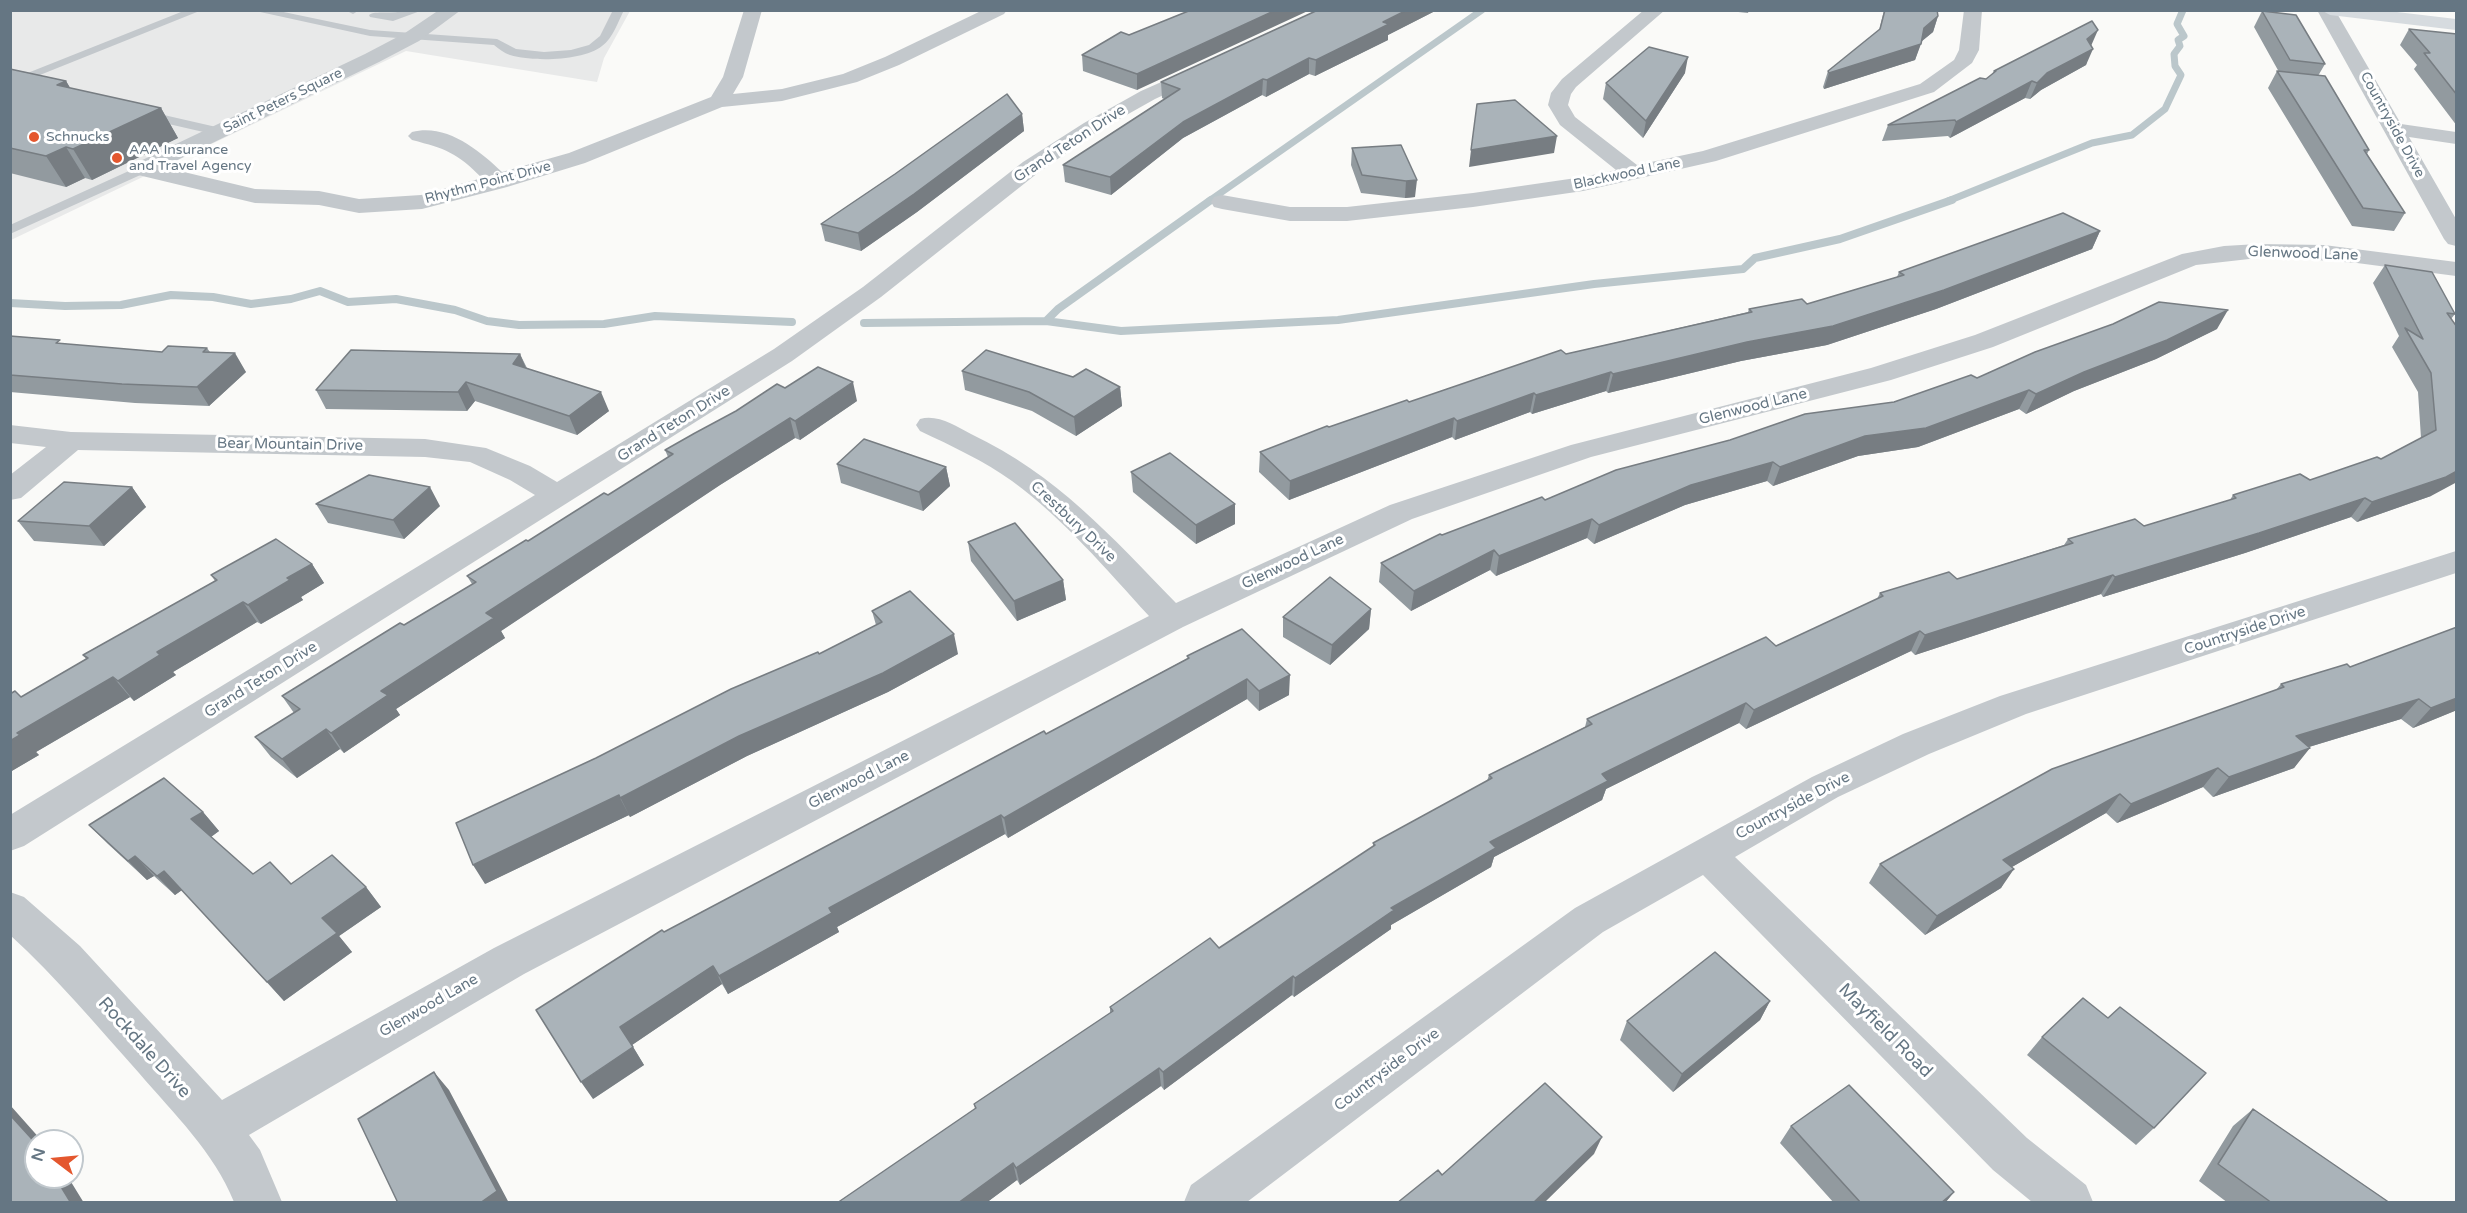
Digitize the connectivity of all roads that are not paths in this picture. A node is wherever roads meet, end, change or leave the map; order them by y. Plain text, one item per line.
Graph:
1 (196, 10) edge
2 (256, 10) edge
3 (418, 10) edge
4 (452, 10) edge
5 (619, 10) edge
6 (753, 10) edge
7 (998, 10) edge
8 (1656, 10) edge
9 (1973, 10) edge
10 (2328, 10) edge
11 (374, 15) dead end
12 (2457, 25) edge
13 (412, 37) junction
14 (1223, 60) edge
15 (10, 85) edge
16 (32, 90) edge
17 (718, 101) junction
18 (134, 112) edge
19 (735, 117) dead end
20 (2394, 129) junction
21 (221, 132) junction
22 (419, 136) dead end
23 (2457, 138) edge
24 (142, 169) junction
25 (1635, 174) junction
26 (499, 182) junction
27 (1222, 202) dead end
28 (10, 230) edge
29 (2457, 239) edge
30 (2457, 269) edge
31 (930, 425) dead end
32 (10, 435) edge
33 (71, 441) junction
34 (10, 491) edge
35 (560, 496) junction
36 (2457, 562) edge
37 (1171, 619) junction
38 (10, 835) edge
39 (1706, 854) junction
40 (10, 909) edge
41 (217, 1128) junction
42 (258, 1203) edge
43 (1208, 1203) edge
44 (2069, 1203) edge

1 - 15 lane
2 - 13 lane
3 - 11 lane
4 - 13 street, Saint Peters Square
5 - 13 lane
6 - 17 street
7 - 17 street, Rhythm Point Drive
8 - 25 street
9 - 25 street, Blackwood Lane
10 - 12 main road
10 - 20 street, Countryside Drive
13 - 21 street, Saint Peters Square
14 - 35 street, Grand Teton Drive
15 - 16 lane
17 - 19 street
17 - 26 street, Rhythm Point Drive
18 - 21 lane
20 - 23 street
20 - 29 street, Countryside Drive
21 - 24 street, Saint Peters Square
22 - 26 street
24 - 26 street, Rhythm Point Drive
24 - 28 lane, Saint Peters Square
25 - 27 street, Blackwood Lane
30 - 37 street, Glenwood Lane
31 - 37 street, Crestbury Drive
32 - 33 street, Bear Mountain Drive
33 - 34 street
33 - 35 street, Bear Mountain Drive
35 - 38 street, Grand Teton Drive
36 - 39 street, Countryside Drive
37 - 41 street, Glenwood Lane
39 - 43 street, Countryside Drive
39 - 44 street, Mayfield Road
40 - 41 street, Rockdale Drive
41 - 42 street, Rockdale Drive

